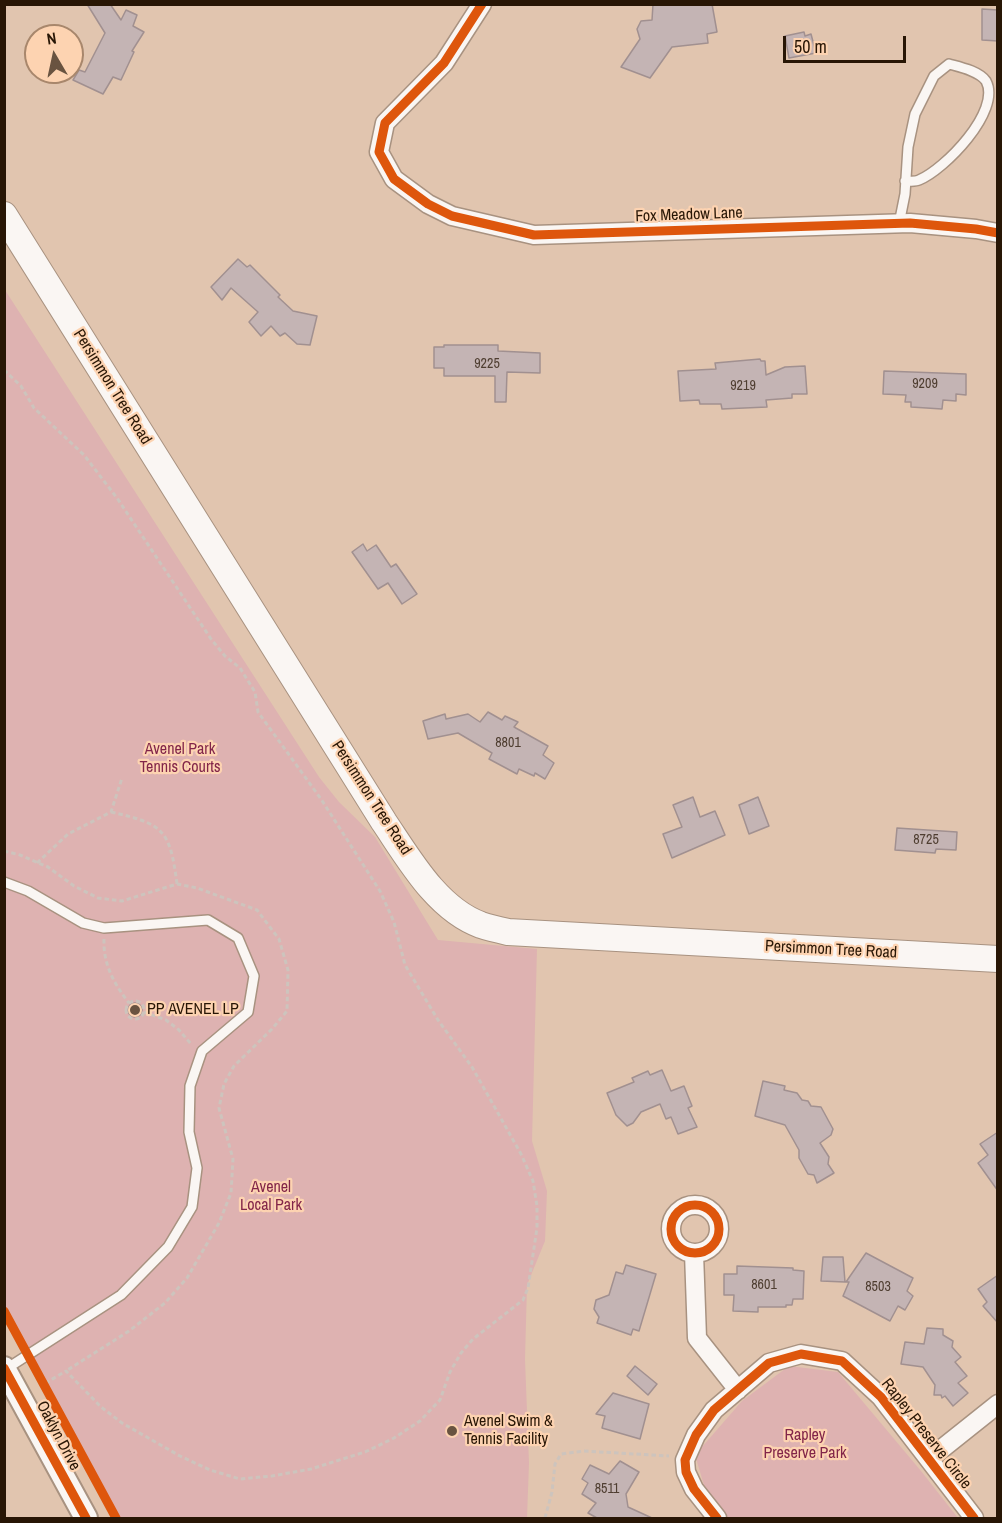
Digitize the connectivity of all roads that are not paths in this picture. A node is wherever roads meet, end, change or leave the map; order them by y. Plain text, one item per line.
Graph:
1 (482, 4) edge
2 (905, 181) junction
3 (4, 215) edge
4 (899, 224) junction
5 (998, 233) edge
6 (4, 882) edge
7 (998, 959) edge
8 (694, 1253) dead end
9 (5, 1369) edge
10 (738, 1390) junction
11 (998, 1404) edge
12 (929, 1459) junction
13 (86, 1518) edge
14 (717, 1518) edge
15 (974, 1518) edge

1 - 4 street, Fox Meadow Lane
2 - 2 lane
2 - 4 lane
3 - 7 main road, Persimmon Tree Road
4 - 5 street, Fox Meadow Lane
6 - 9 lane
8 - 10 street
9 - 13 street, Oaklyn Drive
10 - 12 street, Rapley Preserve Circle
10 - 14 street, Rapley Preserve Circle
11 - 12 street
12 - 15 street, Rapley Preserve Circle

